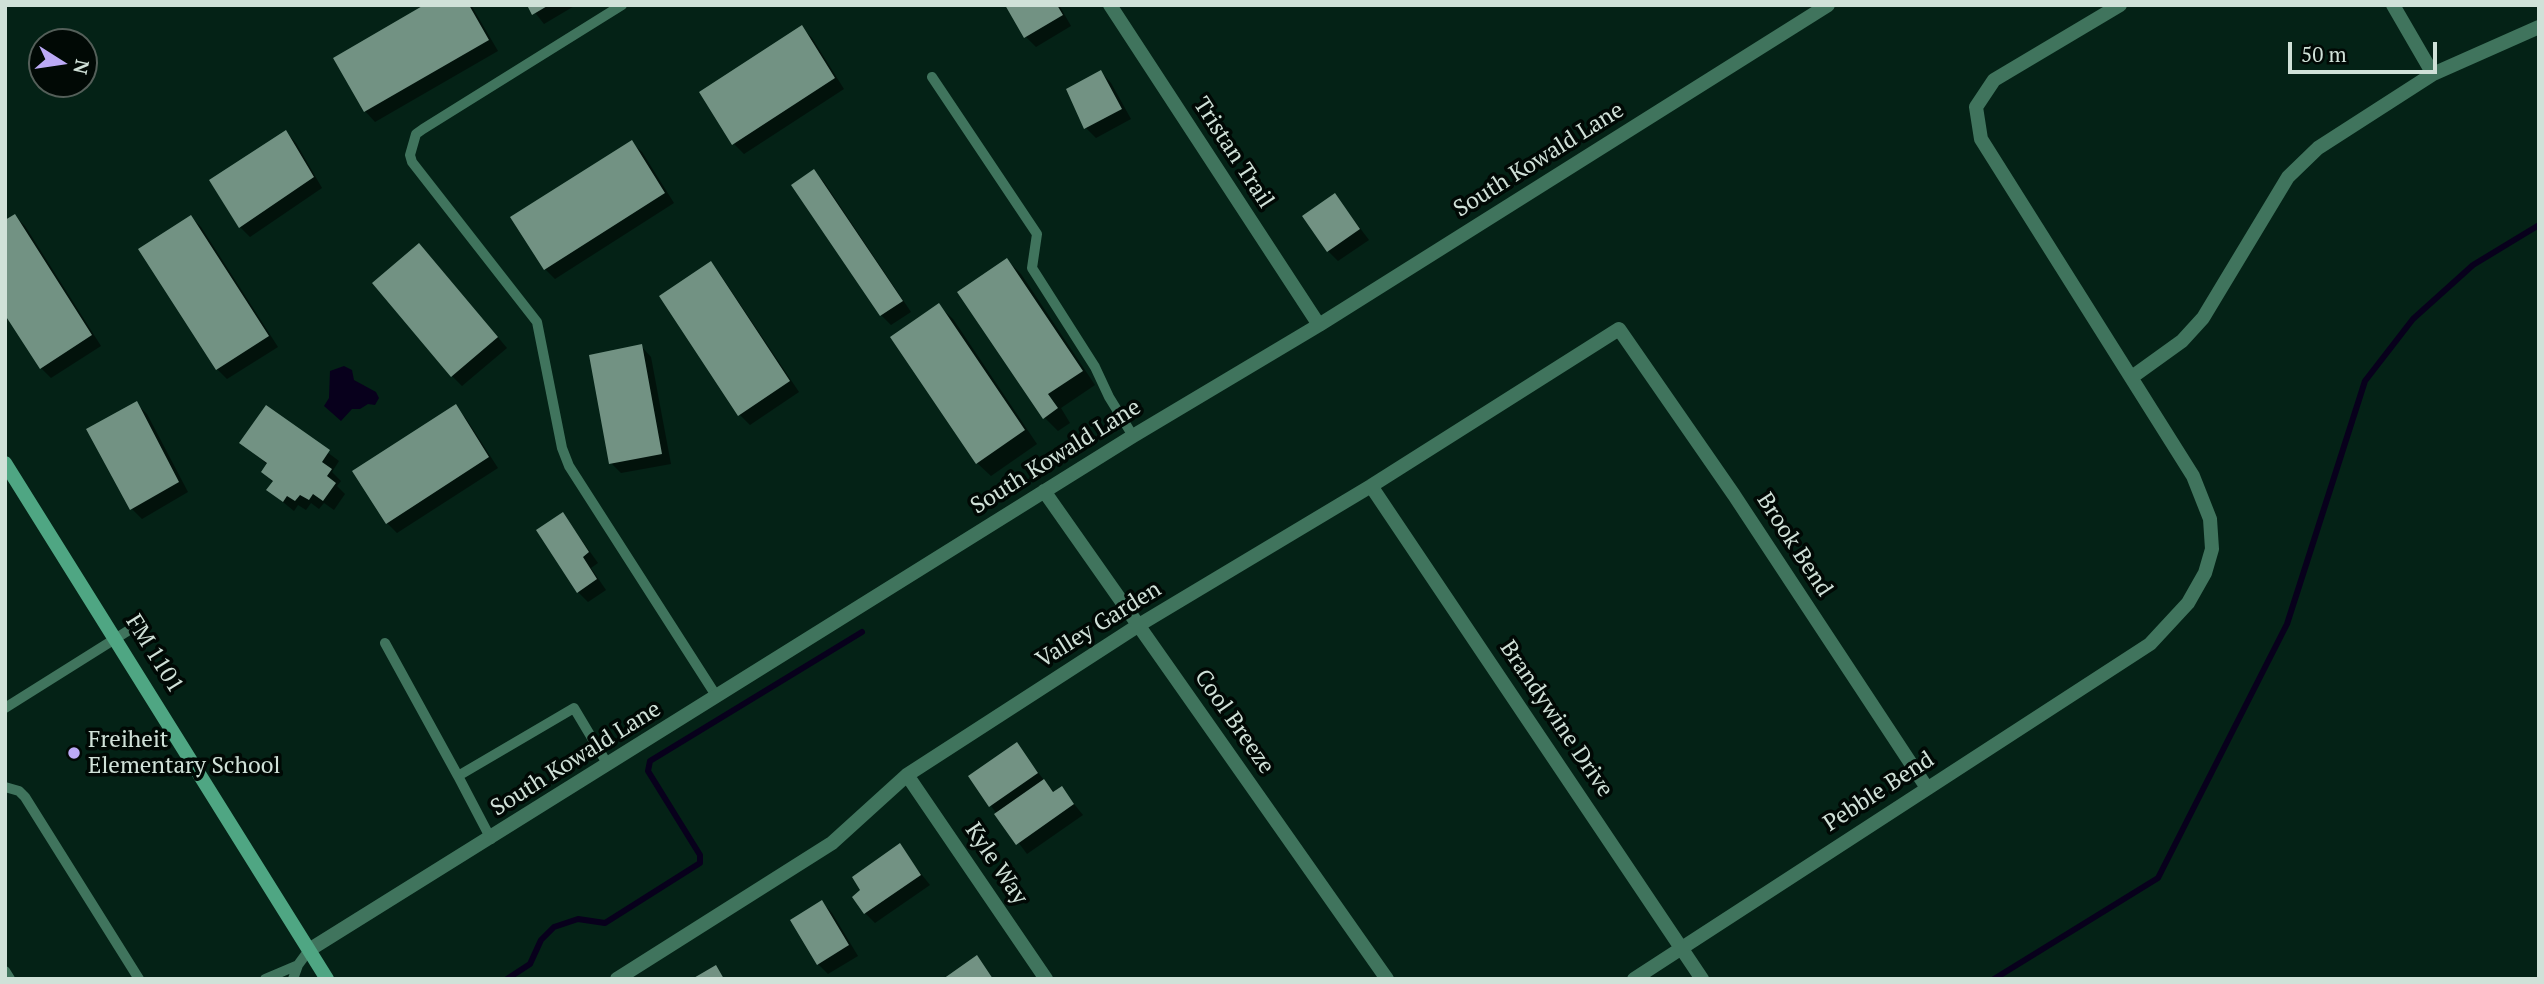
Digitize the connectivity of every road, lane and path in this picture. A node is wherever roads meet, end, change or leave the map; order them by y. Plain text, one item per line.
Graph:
1 (622, 5) edge
2 (1110, 5) edge
3 (1828, 5) edge
4 (2120, 5) edge
5 (2393, 5) edge
6 (2539, 27) edge
7 (2433, 74) junction
8 (932, 77) dead end
9 (1319, 325) junction
10 (1619, 329) joint
11 (2132, 377) junction
12 (1133, 436) junction
13 (5, 463) edge
14 (1371, 486) junction
15 (1044, 491) junction
16 (1139, 625) junction
17 (134, 626) dead end
18 (118, 639) junction
19 (385, 643) dead end
20 (717, 697) junction
21 (5, 708) edge
22 (608, 765) junction
23 (907, 775) junction
24 (458, 776) junction
25 (5, 787) edge
26 (1927, 788) junction
27 (491, 839) junction
28 (1681, 948) junction
29 (309, 950) junction
30 (298, 965) junction
31 (5, 971) edge
32 (10, 979) edge
33 (139, 979) edge
34 (265, 979) edge
35 (293, 979) edge
36 (327, 979) edge
37 (617, 979) edge
38 (1046, 979) edge
39 (1387, 979) edge
40 (1634, 979) edge
41 (1702, 979) edge

1 - 20 lane
2 - 9 street, Tristan Trail
3 - 9 street, South Kowald Lane
4 - 11 street, Pebble Bend
5 - 7 street
6 - 7 street
7 - 11 street
8 - 12 lane
9 - 12 street, South Kowald Lane
10 - 14 street, Valley Garden
10 - 26 street, Brook Bend
11 - 26 street, Pebble Bend
12 - 15 street, South Kowald Lane
13 - 18 main road, FM 1101 / FM 1101
14 - 16 street, Valley Garden
14 - 28 street, Brandywine Drive
15 - 16 street, Cool Breeze
15 - 20 street, South Kowald Lane
16 - 23 street, Valley Garden
16 - 39 street, Cool Breeze
17 - 18 lane
18 - 21 lane
18 - 29 main road, FM 1101 / FM 1101
19 - 24 lane
20 - 22 street, South Kowald Lane
22 - 24 lane
22 - 27 street, South Kowald Lane
23 - 37 street, Valley Garden
23 - 38 street, Kyle Way
24 - 27 lane
25 - 33 lane
26 - 28 street, Pebble Bend
27 - 29 street, South Kowald Lane
28 - 40 street, Pebble Bend
28 - 41 street, Brandywine Drive
29 - 30 lane
29 - 36 main road, FM 1101 / FM 1101
30 - 34 lane
30 - 35 lane
31 - 32 lane

